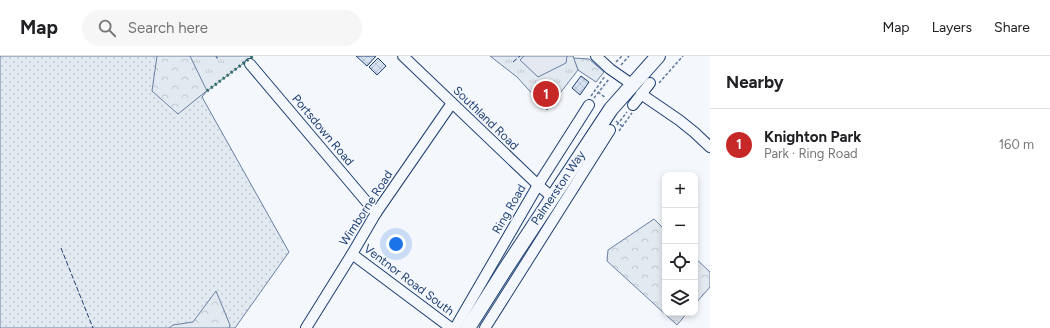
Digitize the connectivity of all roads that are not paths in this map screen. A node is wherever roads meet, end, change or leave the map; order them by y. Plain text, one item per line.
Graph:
1 (403, 56) edge
2 (596, 56) edge
3 (658, 56) edge
4 (250, 64) dead end
5 (650, 83) dead end
6 (640, 92) junction
7 (452, 104) junction
8 (590, 105) road end
9 (633, 105) road end
10 (614, 131) road end
11 (710, 147) edge
12 (538, 185) junction
13 (552, 197) junction
14 (376, 214) junction
15 (352, 254) junction
16 (306, 328) edge
17 (451, 328) edge
18 (455, 328) edge
19 (468, 328) edge
20 (485, 328) edge

1 - 7 street, Southland Road
2 - 6 street
3 - 6 highway, Palmerston Way
4 - 14 street, Portsdown Road
5 - 6 street
6 - 9 street
6 - 11 street
6 - 13 highway, Palmerston Way
7 - 12 street, Southland Road
7 - 14 street, Wimborne Road
8 - 12 street, Ring Road
10 - 20 street
12 - 13 street, Southland Road
12 - 18 street, Ring Road
13 - 19 highway, Palmerston Way
14 - 15 street, Wimborne Road
15 - 16 street, Wimborne Road
15 - 17 street, Ventnor Road South

